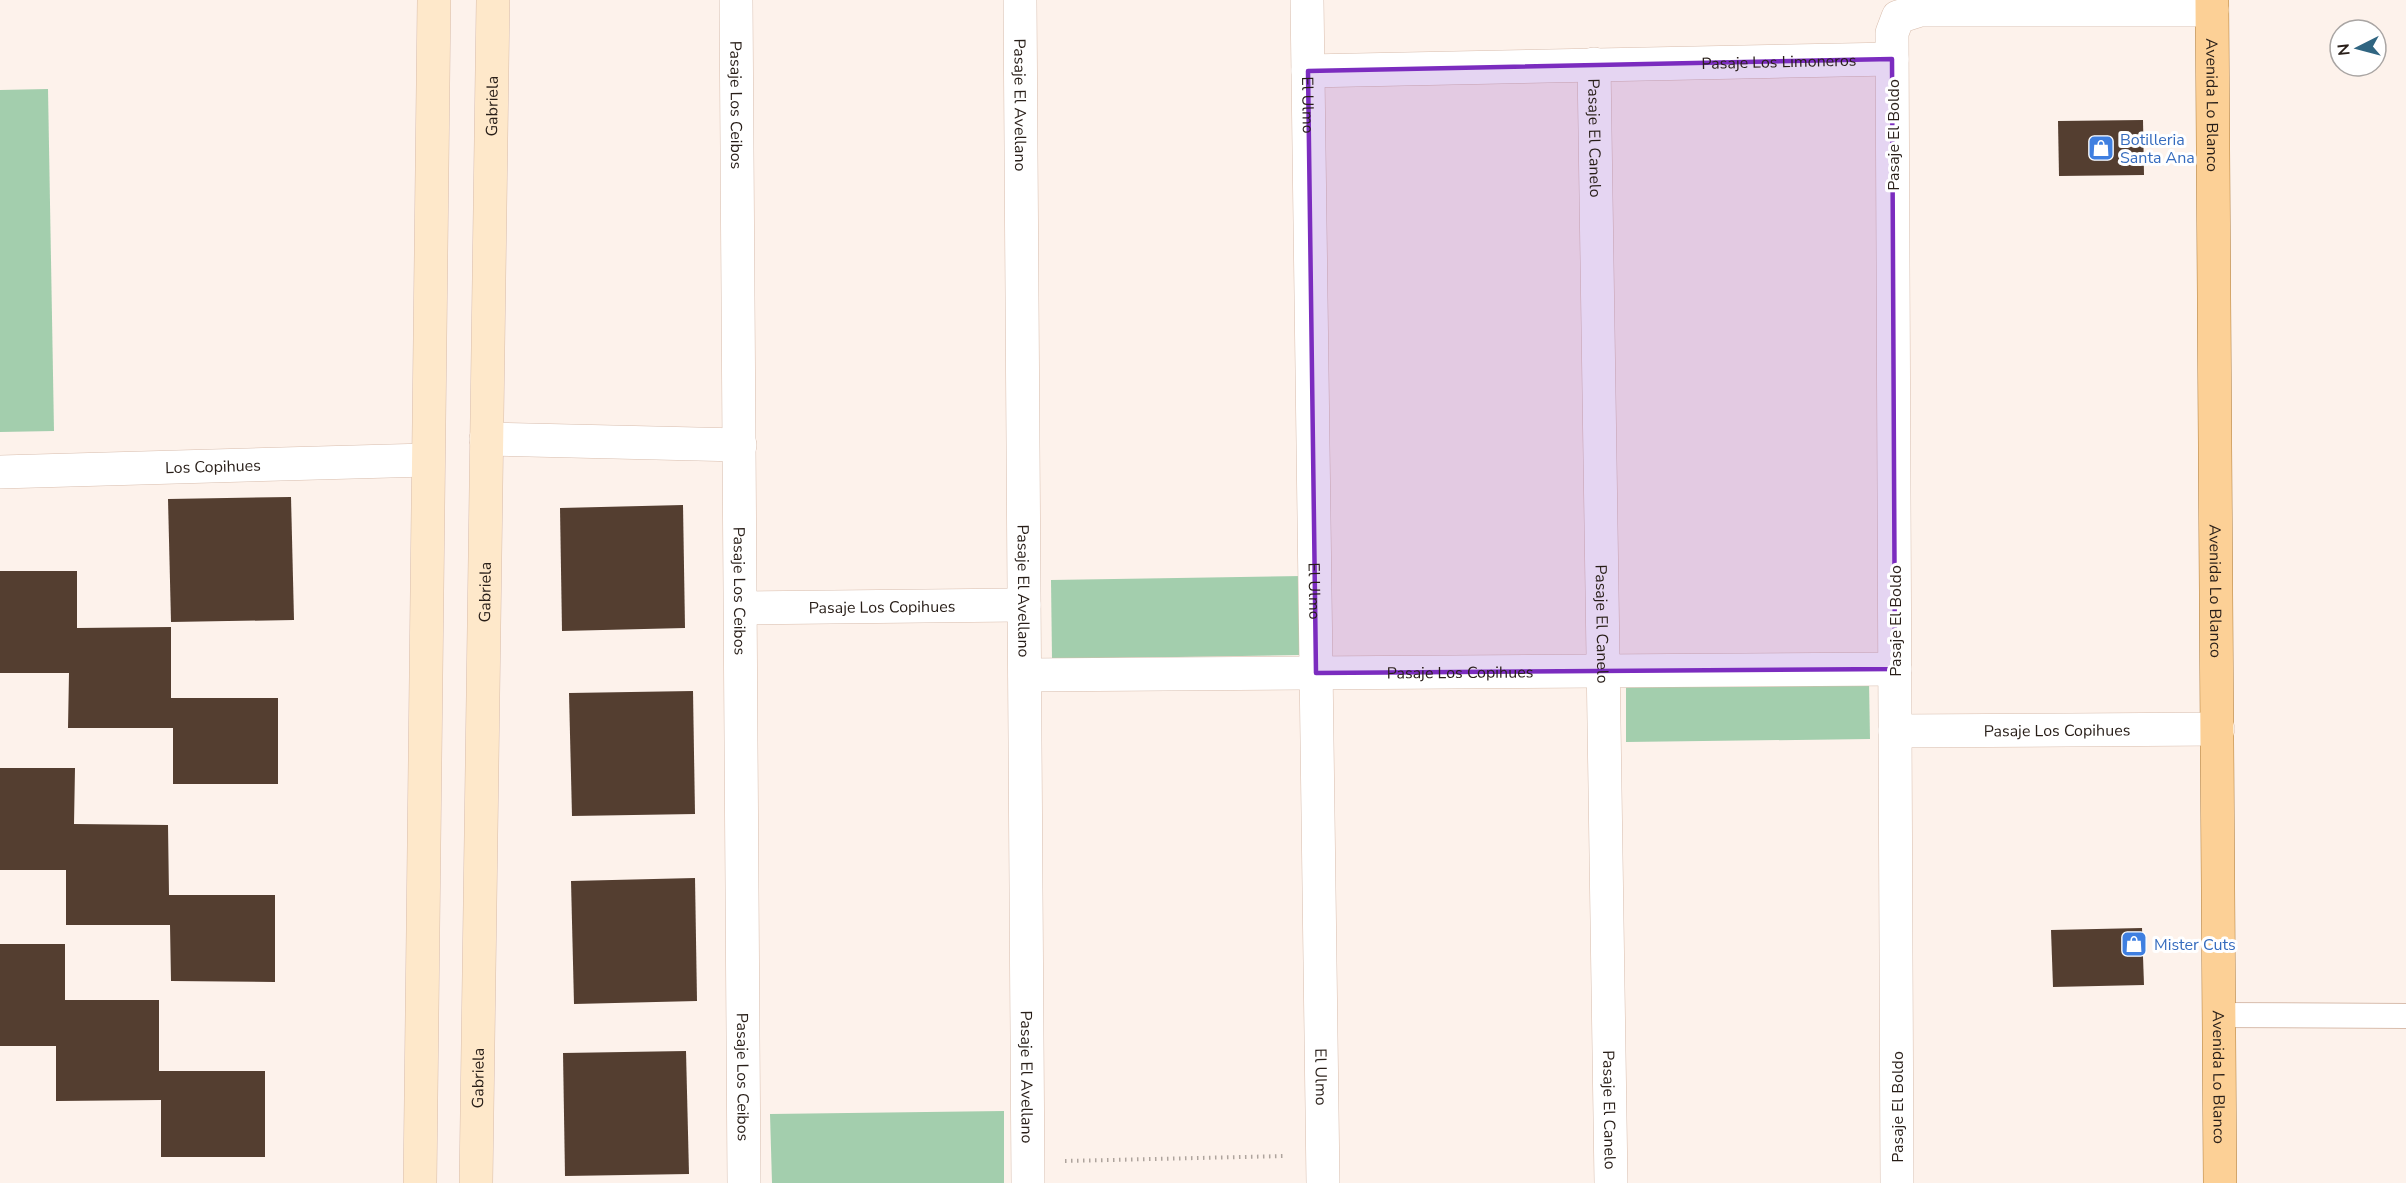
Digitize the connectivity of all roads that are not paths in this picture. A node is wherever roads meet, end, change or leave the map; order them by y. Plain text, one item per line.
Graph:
1 (434, 0) edge
2 (493, 0) edge
3 (736, 0) edge
4 (1020, 0) edge
5 (1307, 0) edge
6 (2212, 5) edge
7 (1892, 59) junction
8 (1594, 64) junction
9 (1308, 71) junction
10 (486, 439) junction
11 (740, 446) junction
12 (427, 460) junction
13 (0, 472) edge
14 (1024, 605) junction
15 (741, 608) junction
16 (1895, 669) junction
17 (1603, 672) junction
18 (1316, 673) junction
19 (1025, 675) junction
20 (2218, 729) junction
21 (1895, 731) junction
22 (2218, 1015) junction
23 (2406, 1016) edge
24 (1323, 1169) edge
25 (1028, 1172) edge
26 (420, 1183) edge
27 (476, 1183) edge
28 (744, 1183) edge
29 (1611, 1183) edge
30 (1897, 1183) edge
31 (2220, 1183) edge

1 - 12 street
2 - 10 street, Gabriela
3 - 11 street, Pasaje Los Ceibos
4 - 14 street, Pasaje El Avellano
5 - 9 street, El Ulmo
6 - 7 street
6 - 20 main road, Avenida Lo Blanco
7 - 8 street, Pasaje Los Limoneros
7 - 16 street, Pasaje El Boldo
8 - 9 street, Pasaje Los Limoneros
8 - 17 street, Pasaje El Canelo
9 - 18 street, El Ulmo
10 - 11 street
10 - 27 street, Gabriela
11 - 15 street, Pasaje Los Ceibos
12 - 13 street, Los Copihues
12 - 26 street
14 - 15 street, Pasaje Los Copihues
14 - 19 street, Pasaje El Avellano
15 - 28 street, Pasaje Los Ceibos
16 - 17 street, Pasaje Los Copihues
16 - 21 street, Pasaje El Boldo
17 - 18 street, Pasaje Los Copihues
17 - 29 street, Pasaje El Canelo
18 - 19 street, Pasaje Los Copihues
18 - 24 street, El Ulmo
19 - 25 street, Pasaje El Avellano
20 - 21 street, Pasaje Los Copihues
20 - 22 main road, Avenida Lo Blanco
21 - 30 street, Pasaje El Boldo
22 - 23 lane
22 - 31 main road, Avenida Lo Blanco

